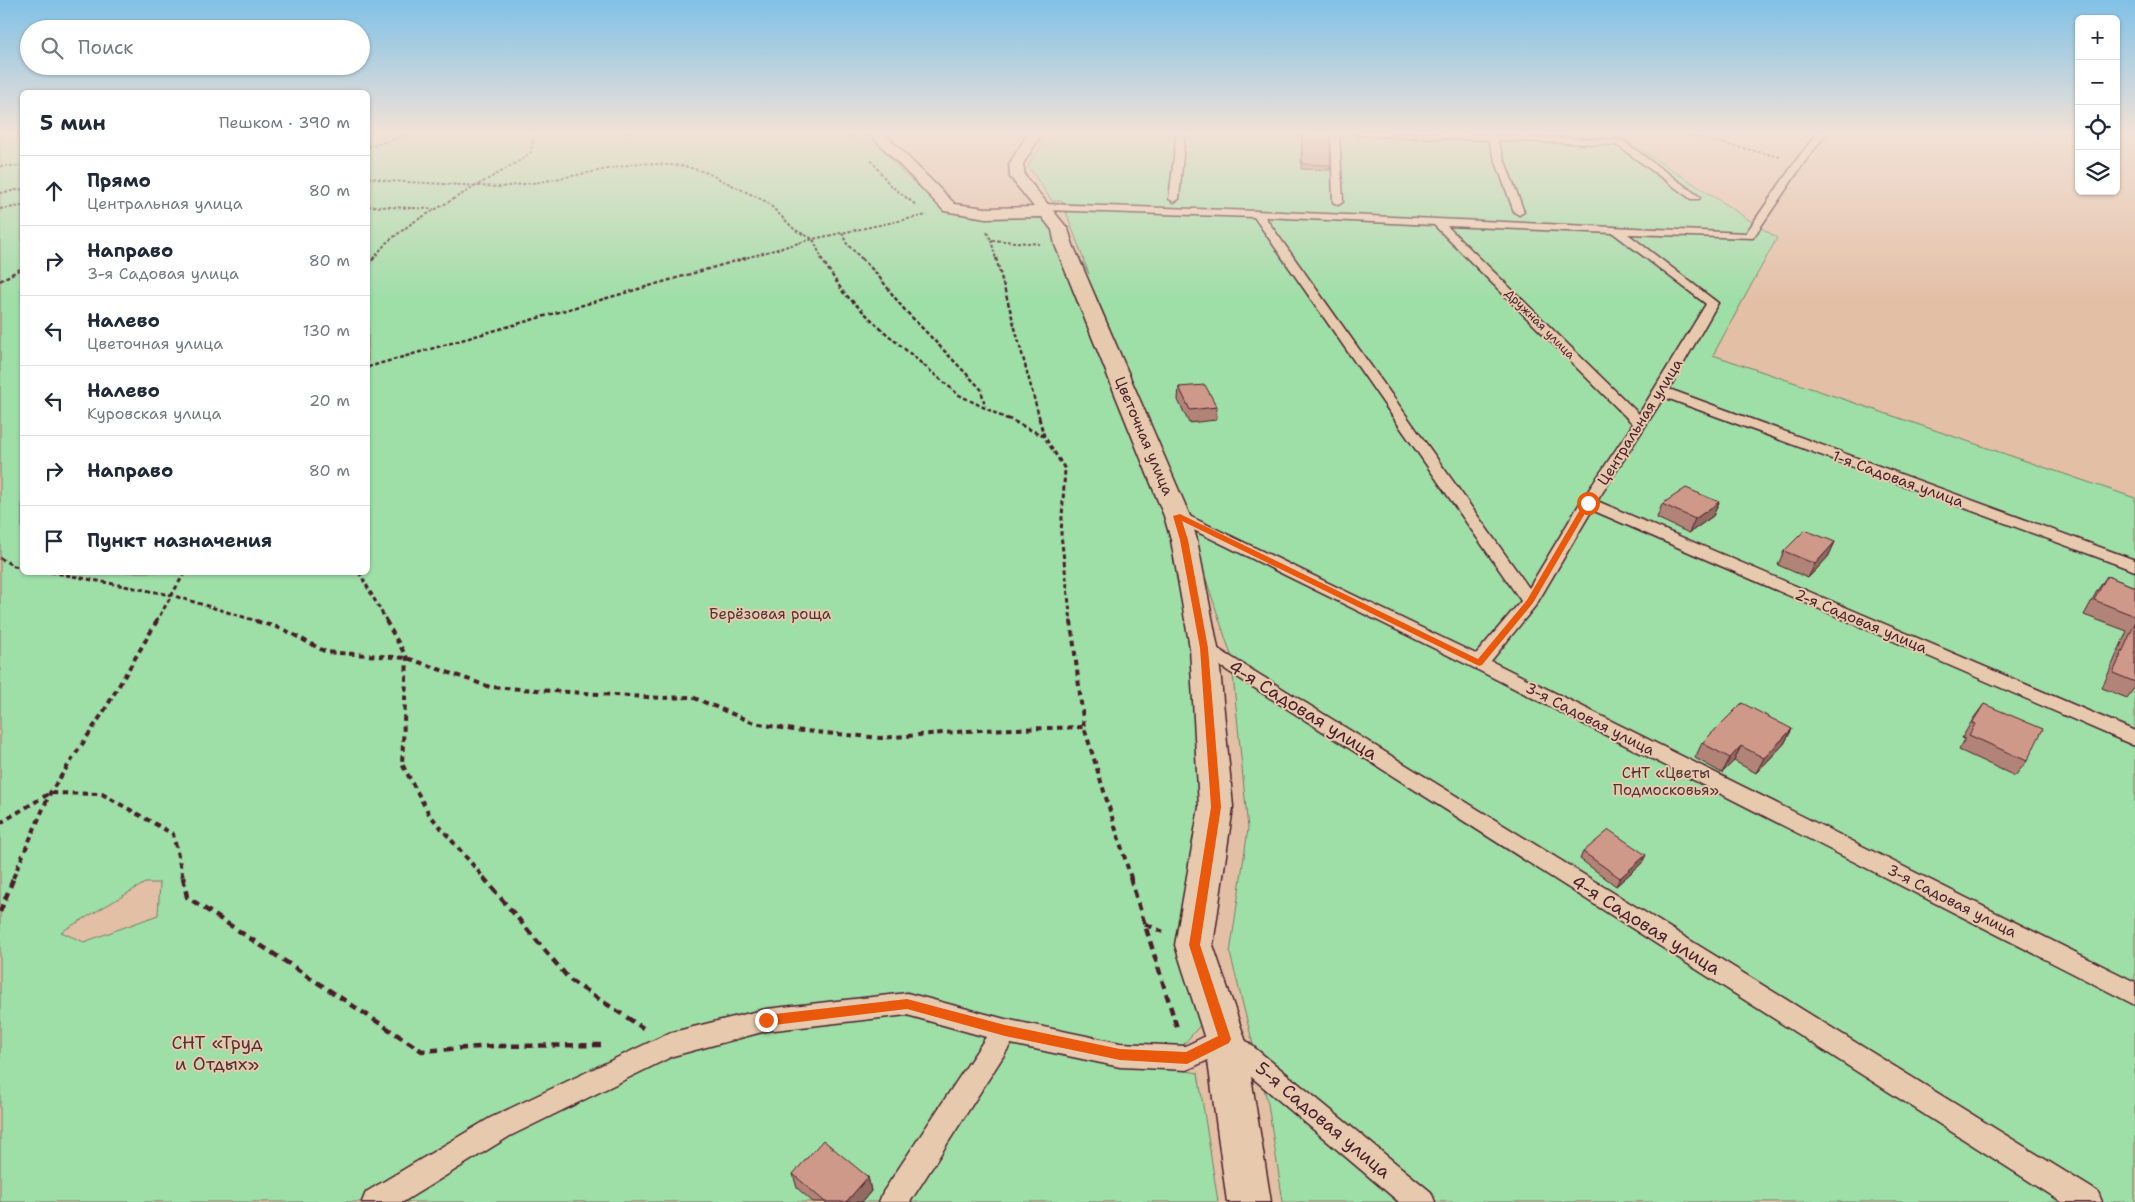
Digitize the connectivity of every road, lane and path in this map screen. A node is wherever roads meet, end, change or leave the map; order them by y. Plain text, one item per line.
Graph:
1 (20, 188) edge
2 (471, 188) edge
3 (739, 188) edge
4 (930, 188) edge
5 (1027, 188) edge
6 (1175, 188) edge
7 (1337, 188) edge
8 (1510, 188) edge
9 (1683, 188) edge
10 (1782, 188) edge
11 (0, 193) edge
12 (1695, 197) dead end
13 (1174, 200) dead end
14 (1338, 202) dead end
15 (20, 206) edge
16 (370, 206) edge
17 (0, 209) edge
18 (435, 209) junction
19 (1045, 210) junction
20 (1519, 212) dead end
21 (932, 214) dead end
22 (1257, 214) junction
23 (1438, 224) junction
24 (986, 228) dead end
25 (1616, 230) junction
26 (842, 233) junction
27 (813, 239) junction
28 (991, 240) junction
29 (1064, 245) junction
30 (370, 263) edge
31 (20, 269) edge
32 (0, 281) edge
33 (370, 366) edge
34 (1662, 391) junction
35 (985, 406) junction
36 (1641, 424) junction
37 (1044, 436) junction
38 (1588, 503) junction
39 (1177, 516) junction
40 (0, 558) edge
41 (2135, 566) edge
42 (20, 567) edge
43 (67, 575) edge
44 (183, 575) edge
45 (361, 575) edge
46 (171, 595) junction
47 (1530, 601) junction
48 (1204, 648) junction
49 (407, 658) junction
50 (1479, 663) junction
51 (1084, 727) junction
52 (2135, 739) edge
53 (50, 793) junction
54 (0, 823) edge
55 (0, 912) edge
56 (2135, 994) edge
57 (1005, 1031) junction
58 (1225, 1039) junction
59 (610, 1045) dead end
60 (669, 1045) junction
61 (1187, 1058) junction
62 (376, 1202) edge
63 (893, 1202) edge
64 (1249, 1202) edge
65 (1421, 1202) edge
66 (2088, 1202) edge

1 - 11 path
2 - 18 path
3 - 27 path
4 - 19 street
5 - 19 street, Цветочная улица
6 - 13 lane
7 - 14 lane
8 - 20 lane
9 - 12 lane
10 - 25 lane
15 - 17 path
16 - 18 path
18 - 30 path
19 - 22 lane
19 - 29 street, Цветочная улица
21 - 26 path
22 - 23 lane
22 - 47 lane
23 - 25 lane
23 - 36 lane, Дружная улица
24 - 28 path
25 - 34 lane, Центральная улица
26 - 27 path
26 - 35 path
27 - 33 path
27 - 35 path
28 - 29 path
28 - 37 path
29 - 39 street, Цветочная улица
31 - 32 path
34 - 36 lane, Центральная улица
34 - 41 lane, 1-я Садовая улица
35 - 37 path
36 - 38 lane, Центральная улица
37 - 51 path
38 - 47 lane, Центральная улица
38 - 52 lane, 2-я Садовая улица
39 - 48 street, Цветочная улица
39 - 50 lane, 3-я Садовая улица
40 - 42 path
43 - 46 path
44 - 46 path
45 - 49 path
46 - 49 path
46 - 53 path
47 - 50 lane, Центральная улица
48 - 58 street, Цветочная улица
48 - 66 lane, 4-я Садовая улица
49 - 51 path
49 - 60 path
50 - 56 lane, 3-я Садовая улица
51 - 61 path
53 - 54 path
53 - 55 path
53 - 59 path
57 - 60 lane
57 - 61 lane
57 - 63 lane
58 - 61 lane
58 - 64 street
58 - 65 lane, 5-я Садовая улица
60 - 62 lane

